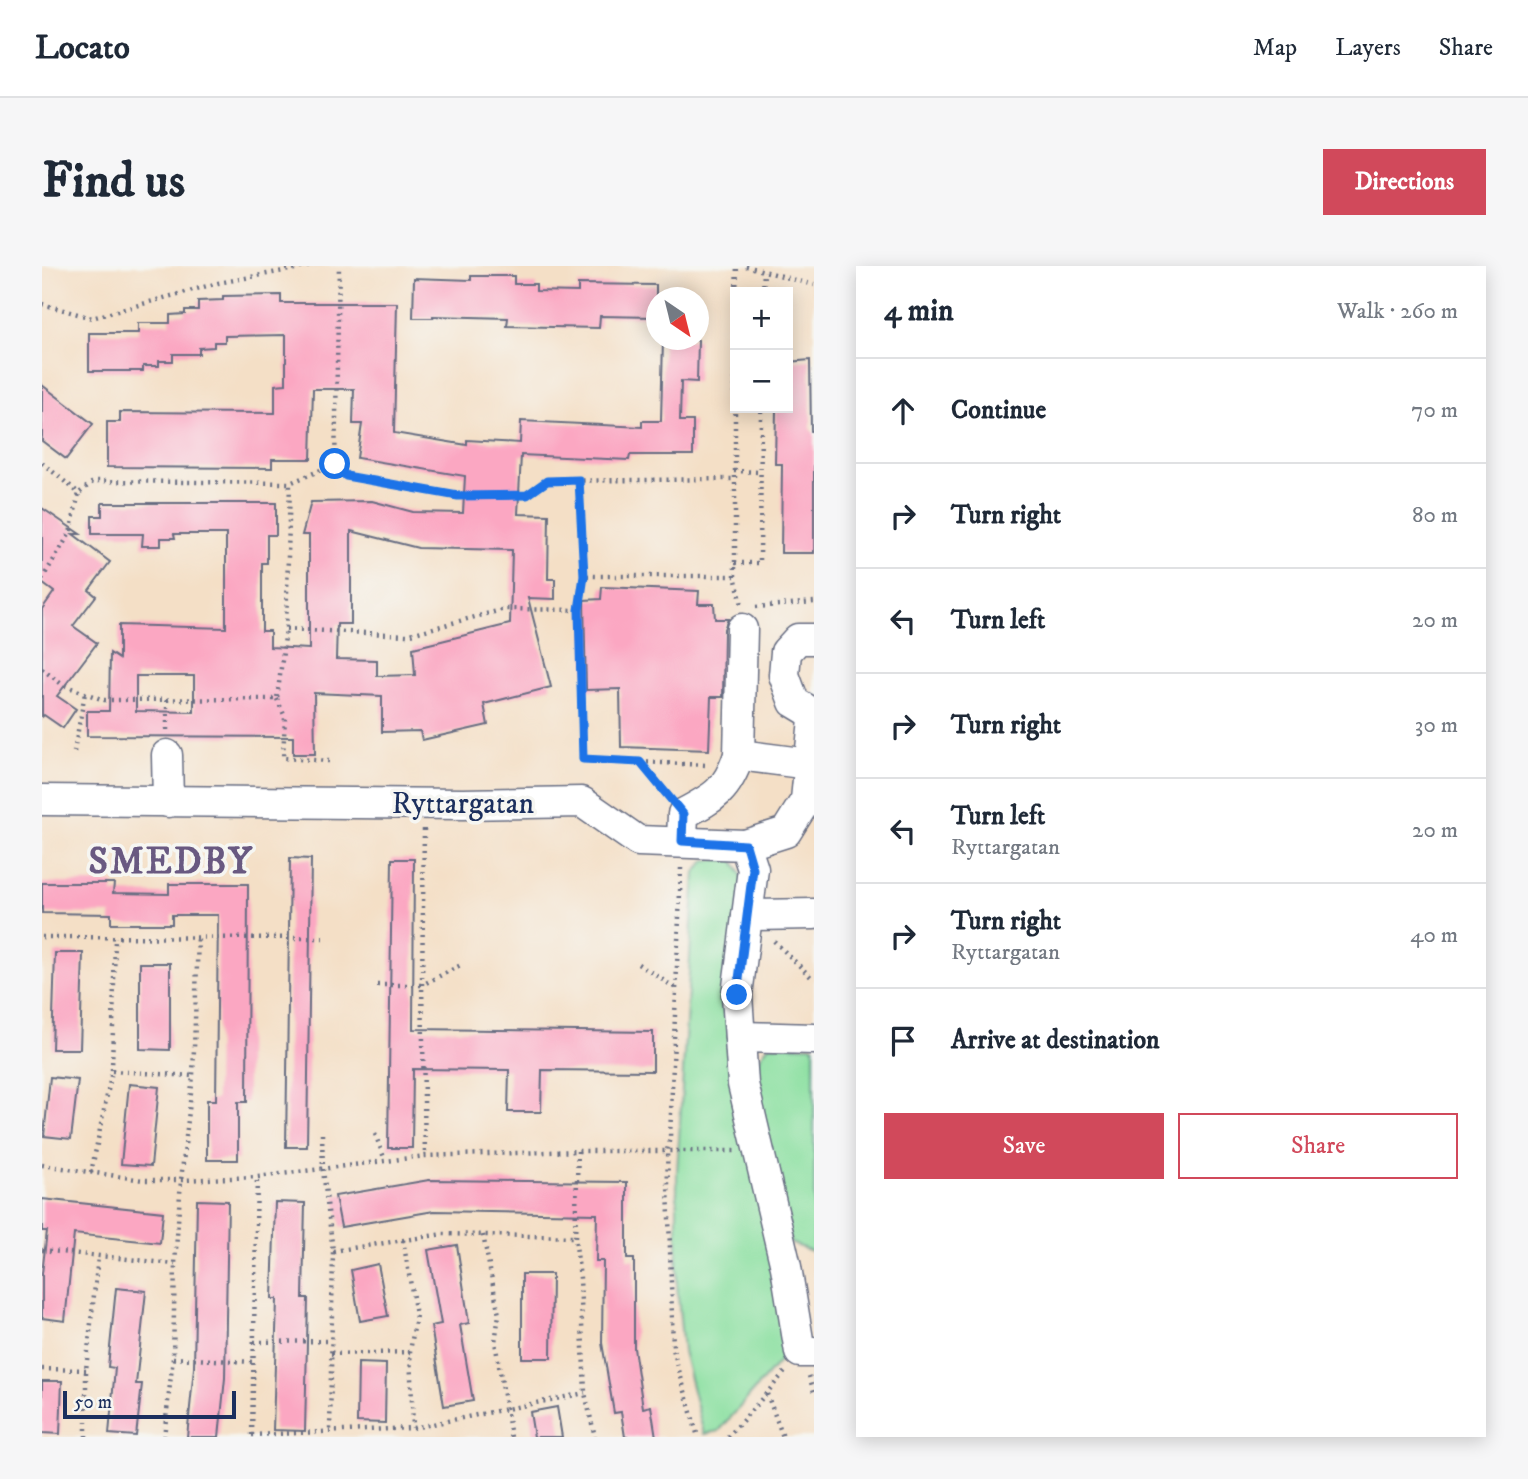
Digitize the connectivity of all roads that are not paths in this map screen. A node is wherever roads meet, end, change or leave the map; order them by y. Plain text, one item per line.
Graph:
1 (742, 629) dead end
2 (814, 639) edge
3 (814, 713) edge
4 (814, 719) edge
5 (167, 755) dead end
6 (809, 764) junction
7 (736, 765) junction
8 (42, 800) edge
9 (168, 802) junction
10 (683, 828) junction
11 (746, 845) junction
12 (747, 915) junction
13 (814, 915) edge
14 (740, 1037) junction
15 (814, 1039) edge
16 (807, 1352) edge

1 - 7 street
2 - 3 street
4 - 6 street, Ryttargatan
5 - 9 street
6 - 7 street
6 - 11 street, Ryttargatan
7 - 10 street
8 - 9 street, Ryttargatan
9 - 10 street, Ryttargatan
10 - 11 street, Ryttargatan
11 - 12 street
12 - 13 street
12 - 14 street
14 - 15 street
14 - 16 street

